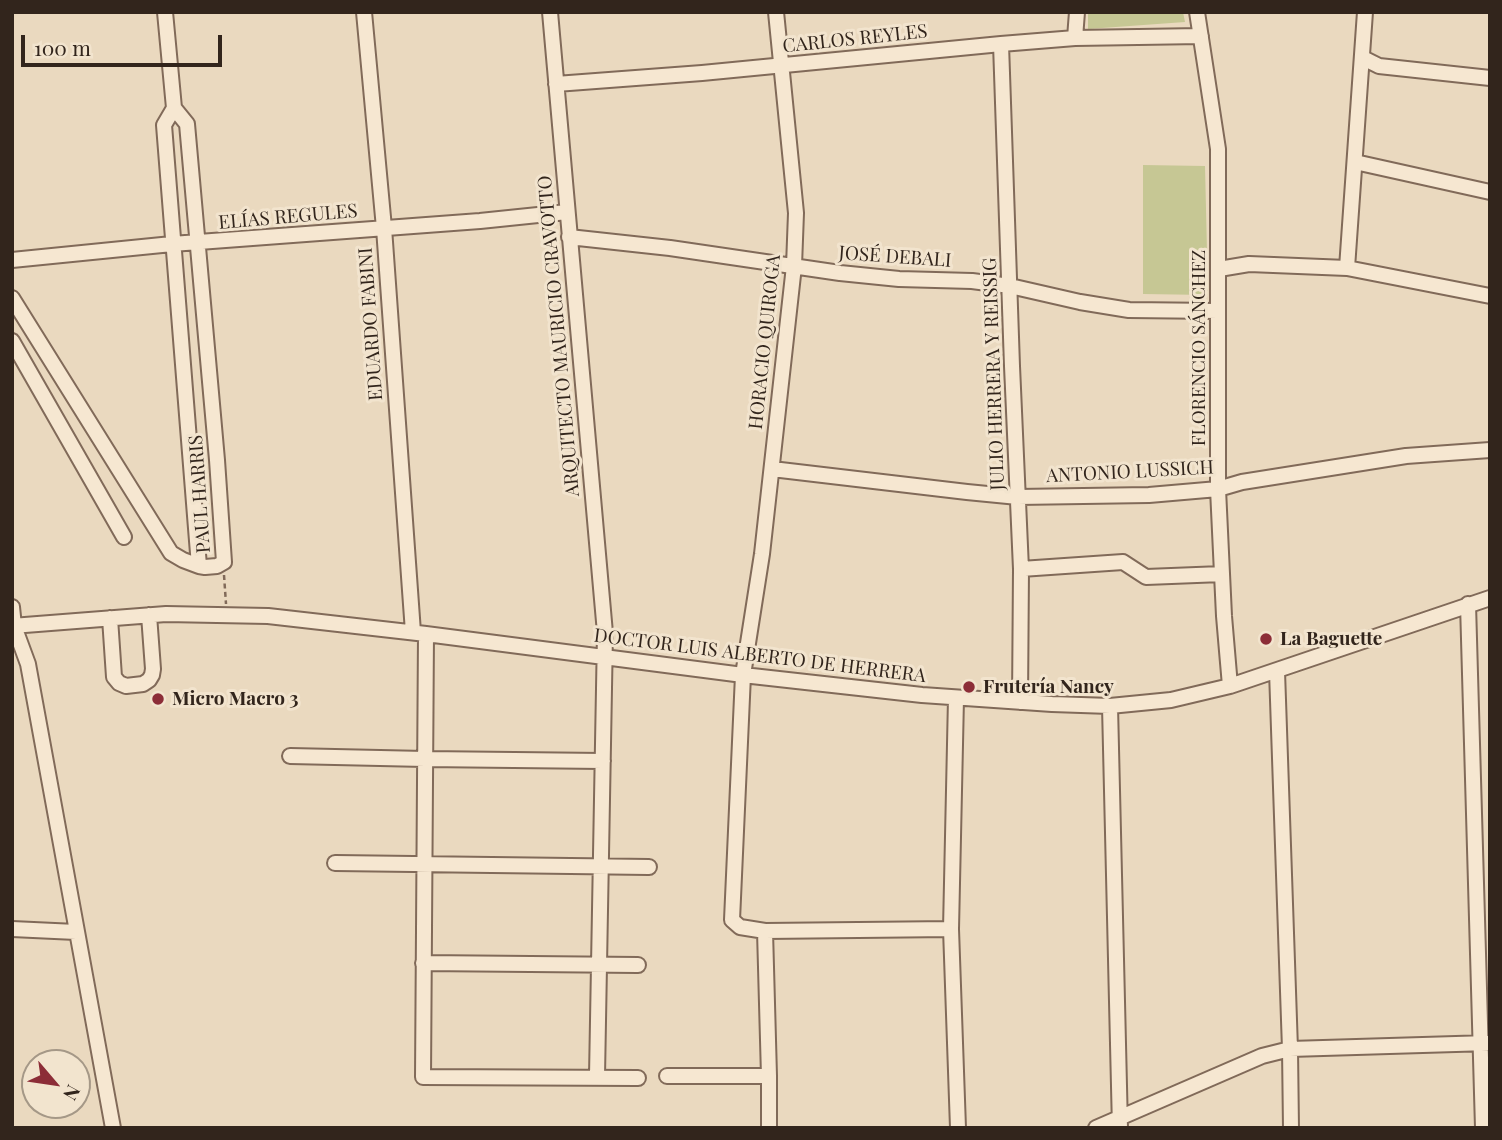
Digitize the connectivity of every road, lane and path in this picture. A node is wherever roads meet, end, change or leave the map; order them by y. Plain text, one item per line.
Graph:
1 (165, 12) edge
2 (364, 12) edge
3 (550, 12) edge
4 (776, 12) edge
5 (1077, 12) edge
6 (1197, 12) edge
7 (1365, 12) edge
8 (1201, 36) junction
9 (1075, 38) junction
10 (1001, 44) junction
11 (1363, 58) junction
12 (782, 66) junction
13 (1490, 78) edge
14 (556, 84) junction
15 (174, 108) junction
16 (1355, 162) junction
17 (1490, 192) edge
18 (567, 212) junction
19 (384, 228) junction
20 (569, 236) junction
21 (198, 243) junction
22 (173, 244) junction
23 (12, 260) edge
24 (794, 266) junction
25 (1219, 268) junction
26 (1348, 268) junction
27 (1010, 286) junction
28 (1490, 296) edge
29 (12, 298) edge
30 (1218, 311) junction
31 (12, 341) edge
32 (1490, 450) edge
33 (772, 469) junction
34 (1218, 489) junction
35 (1018, 497) junction
36 (124, 537) dead end
37 (224, 562) junction
38 (199, 566) junction
39 (1021, 569) junction
40 (1222, 573) junction
41 (1490, 598) edge
42 (1468, 604) junction
43 (12, 607) edge
44 (149, 615) junction
45 (226, 615) junction
46 (110, 618) junction
47 (13, 626) edge
48 (419, 633) junction
49 (606, 657) junction
50 (1277, 671) junction
51 (743, 675) junction
52 (1230, 685) junction
53 (956, 698) junction
54 (1020, 702) junction
55 (1110, 706) junction
56 (290, 756) dead end
57 (425, 759) junction
58 (603, 761) junction
59 (335, 863) dead end
60 (424, 864) junction
61 (601, 866) junction
62 (649, 867) dead end
63 (12, 929) edge
64 (951, 929) junction
65 (765, 931) junction
66 (76, 932) junction
67 (423, 963) junction
68 (599, 965) junction
69 (638, 965) dead end
70 (1485, 1043) edge
71 (1290, 1049) junction
72 (597, 1076) junction
73 (667, 1076) dead end
74 (769, 1076) junction
75 (638, 1077) dead end
76 (1120, 1122) edge
77 (113, 1128) edge
78 (769, 1128) edge
79 (958, 1128) edge
80 (1096, 1128) edge
81 (1291, 1128) edge
82 (1482, 1128) edge

1 - 15 street, PAUL HARRIS
2 - 19 street, EDUARDO FABINI
3 - 14 street, ARQUITECTO MAURICIO CRAVOTTO
4 - 12 street, HORACIO QUIROGA
5 - 9 street
6 - 8 street, FLORENCIO SÁNCHEZ
7 - 11 street
8 - 9 street, CARLOS REYLES
8 - 25 street, FLORENCIO SÁNCHEZ
9 - 10 street, CARLOS REYLES
10 - 12 street, CARLOS REYLES
10 - 27 street, JULIO HERRERA Y REISSIG
11 - 13 street
11 - 16 street
12 - 14 street, CARLOS REYLES
12 - 24 street, HORACIO QUIROGA
14 - 18 street, ARQUITECTO MAURICIO CRAVOTTO
15 - 21 street, PAUL HARRIS
15 - 22 street, PAUL HARRIS
16 - 17 street
16 - 26 street
18 - 19 street, ELÍAS REGULES
18 - 20 street, ARQUITECTO MAURICIO CRAVOTTO
19 - 21 street, ELÍAS REGULES
19 - 48 street, EDUARDO FABINI
20 - 24 street, JOSÉ DEBALI
20 - 49 street, ARQUITECTO MAURICIO CRAVOTTO
21 - 22 street, ELÍAS REGULES
21 - 37 street, PAUL HARRIS
22 - 23 street, ELÍAS REGULES
22 - 38 street, PAUL HARRIS
24 - 27 street, JOSÉ DEBALI
24 - 33 street, HORACIO QUIROGA
25 - 26 street
25 - 30 street, FLORENCIO SÁNCHEZ
26 - 28 street
27 - 30 street, JOSÉ DEBALI
27 - 35 street, JULIO HERRERA Y REISSIG
29 - 38 street
30 - 34 street, FLORENCIO SÁNCHEZ
31 - 36 street
32 - 34 street, ANTONIO LUSSICH
33 - 35 street, ANTONIO LUSSICH
33 - 51 street, HORACIO QUIROGA
34 - 35 street, ANTONIO LUSSICH
34 - 40 street, FLORENCIO SÁNCHEZ
35 - 39 street, JULIO HERRERA Y REISSIG
37 - 38 street, PAUL HARRIS
37 - 45 path
39 - 40 street
39 - 54 street, JULIO HERRERA Y REISSIG
40 - 52 street, FLORENCIO SÁNCHEZ
41 - 42 street, DOCTOR LUIS ALBERTO DE HERRERA
42 - 50 street, DOCTOR LUIS ALBERTO DE HERRERA
42 - 70 street
43 - 47 street
44 - 45 street, DOCTOR LUIS ALBERTO DE HERRERA
44 - 46 street, DOCTOR LUIS ALBERTO DE HERRERA
44 - 46 street
45 - 48 street, DOCTOR LUIS ALBERTO DE HERRERA
46 - 47 street, DOCTOR LUIS ALBERTO DE HERRERA
47 - 66 street
48 - 49 street, DOCTOR LUIS ALBERTO DE HERRERA
48 - 57 street, EDUARDO FABINI
49 - 51 street, DOCTOR LUIS ALBERTO DE HERRERA
49 - 58 street, ARQUITECTO MAURICIO CRAVOTTO
50 - 52 street, DOCTOR LUIS ALBERTO DE HERRERA
50 - 71 street
51 - 53 street, DOCTOR LUIS ALBERTO DE HERRERA
51 - 65 street, HORACIO QUIROGA
52 - 55 street, DOCTOR LUIS ALBERTO DE HERRERA
53 - 54 street, DOCTOR LUIS ALBERTO DE HERRERA
53 - 64 street
54 - 55 street, DOCTOR LUIS ALBERTO DE HERRERA
55 - 76 street
56 - 57 street
57 - 58 street
57 - 60 street, EDUARDO FABINI
58 - 61 street, ARQUITECTO MAURICIO CRAVOTTO
59 - 60 street
60 - 61 street
60 - 67 street, EDUARDO FABINI
61 - 62 street
61 - 68 street, ARQUITECTO MAURICIO CRAVOTTO
63 - 66 street
64 - 65 street
64 - 79 street
65 - 74 street
66 - 77 street
67 - 68 street
67 - 72 street, EDUARDO FABINI
68 - 69 street
68 - 72 street, ARQUITECTO MAURICIO CRAVOTTO
70 - 71 street
70 - 82 street
71 - 76 street
71 - 81 street
72 - 75 street
73 - 74 street
74 - 78 street
76 - 80 street

